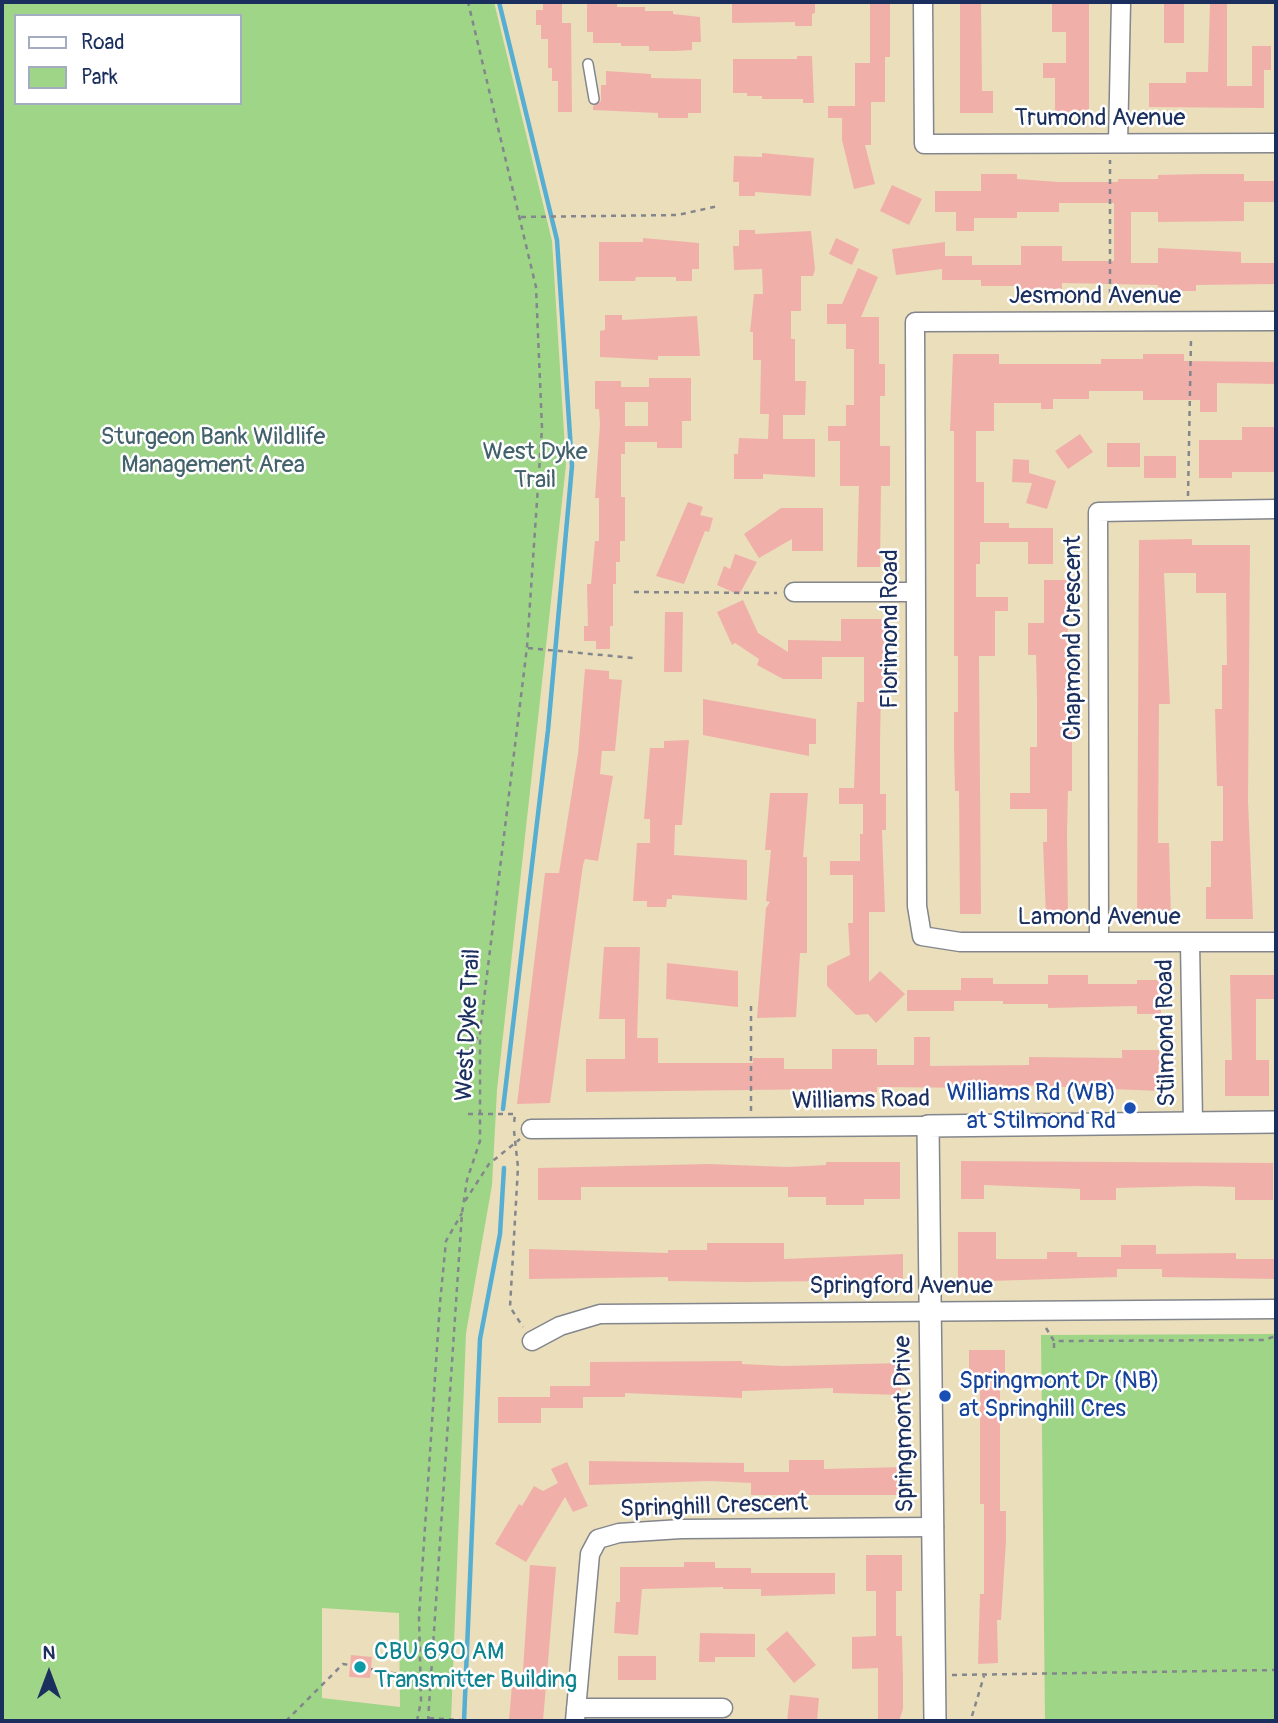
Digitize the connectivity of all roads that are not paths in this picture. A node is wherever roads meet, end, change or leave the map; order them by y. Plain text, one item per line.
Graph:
1 (923, 2) edge
2 (1121, 2) edge
3 (587, 64) dead end
4 (594, 99) dead end
5 (1114, 143) junction
6 (1276, 143) edge
7 (1276, 321) edge
8 (915, 322) joint
9 (1276, 509) edge
10 (794, 592) road end
11 (916, 592) junction
12 (922, 936) joint
13 (1099, 941) junction
14 (1190, 942) junction
15 (1276, 942) edge
16 (1276, 1122) edge
17 (1193, 1123) junction
18 (928, 1126) junction
19 (531, 1129) dead end
20 (1276, 1309) edge
21 (929, 1312) junction
22 (533, 1341) road end
23 (934, 1527) junction
24 (723, 1708) dead end
25 (576, 1715) edge
26 (934, 1721) edge

1 - 5 street, Trumond Avenue
2 - 5 street
3 - 4 lane
5 - 6 street, Trumond Avenue
7 - 8 street, Jesmond Avenue
8 - 11 street, Florimond Road
9 - 13 street, Chapmond Crescent
10 - 11 street
11 - 12 street, Florimond Road
12 - 13 street, Lamond Avenue
13 - 14 street, Lamond Avenue
14 - 15 street, Lamond Avenue
14 - 17 street, Stilmond Road
16 - 17 street, Williams Road
17 - 18 street, Williams Road
18 - 19 street, Williams Road
18 - 21 street, Springmont Drive
20 - 21 street, Springford Avenue
21 - 22 street, Springford Avenue
21 - 23 street, Springmont Drive
23 - 25 street, Springhill Crescent
23 - 26 street, Springmont Drive
24 - 25 street

